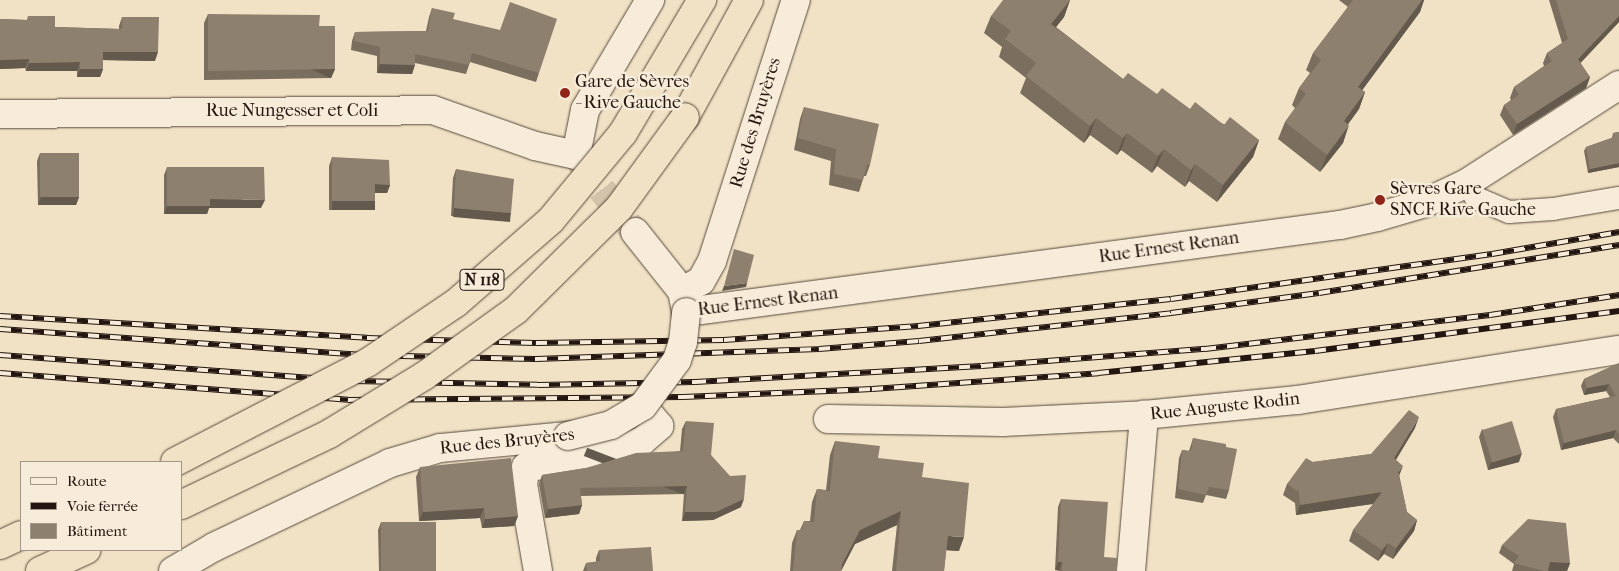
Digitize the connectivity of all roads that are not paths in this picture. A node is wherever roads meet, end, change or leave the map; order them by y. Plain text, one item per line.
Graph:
1 (650, 0) edge
2 (702, 0) edge
3 (749, 0) edge
4 (796, 0) edge
5 (1619, 85) edge
6 (0, 114) edge
7 (1467, 183) junction
8 (1619, 198) edge
9 (635, 232) tunnel mouth
10 (684, 301) junction
11 (1619, 350) edge
12 (643, 406) junction
13 (1144, 416) junction
14 (828, 419) dead end
15 (177, 461) edge
16 (182, 505) edge
17 (20, 535) edge
18 (0, 545) edge
19 (84, 551) edge
20 (40, 571) edge
21 (173, 571) edge
22 (538, 571) edge
23 (1131, 571) edge

1 - 6 street, Rue Nungesser et Coli
2 - 15 highway, N 118, bridge
3 - 16 highway, N 118, bridge
4 - 10 street, Rue des Bruyères
5 - 7 street, Rue Ernest Renan
7 - 8 street
7 - 10 street, Rue Ernest Renan
9 - 10 street
10 - 12 street, Rue des Bruyères, bridge
11 - 13 street, Rue Auguste Rodin
12 - 21 street, Rue des Bruyères, bridge
12 - 22 street
13 - 14 street, Rue Auguste Rodin
13 - 23 street
17 - 18 highway
19 - 20 highway

